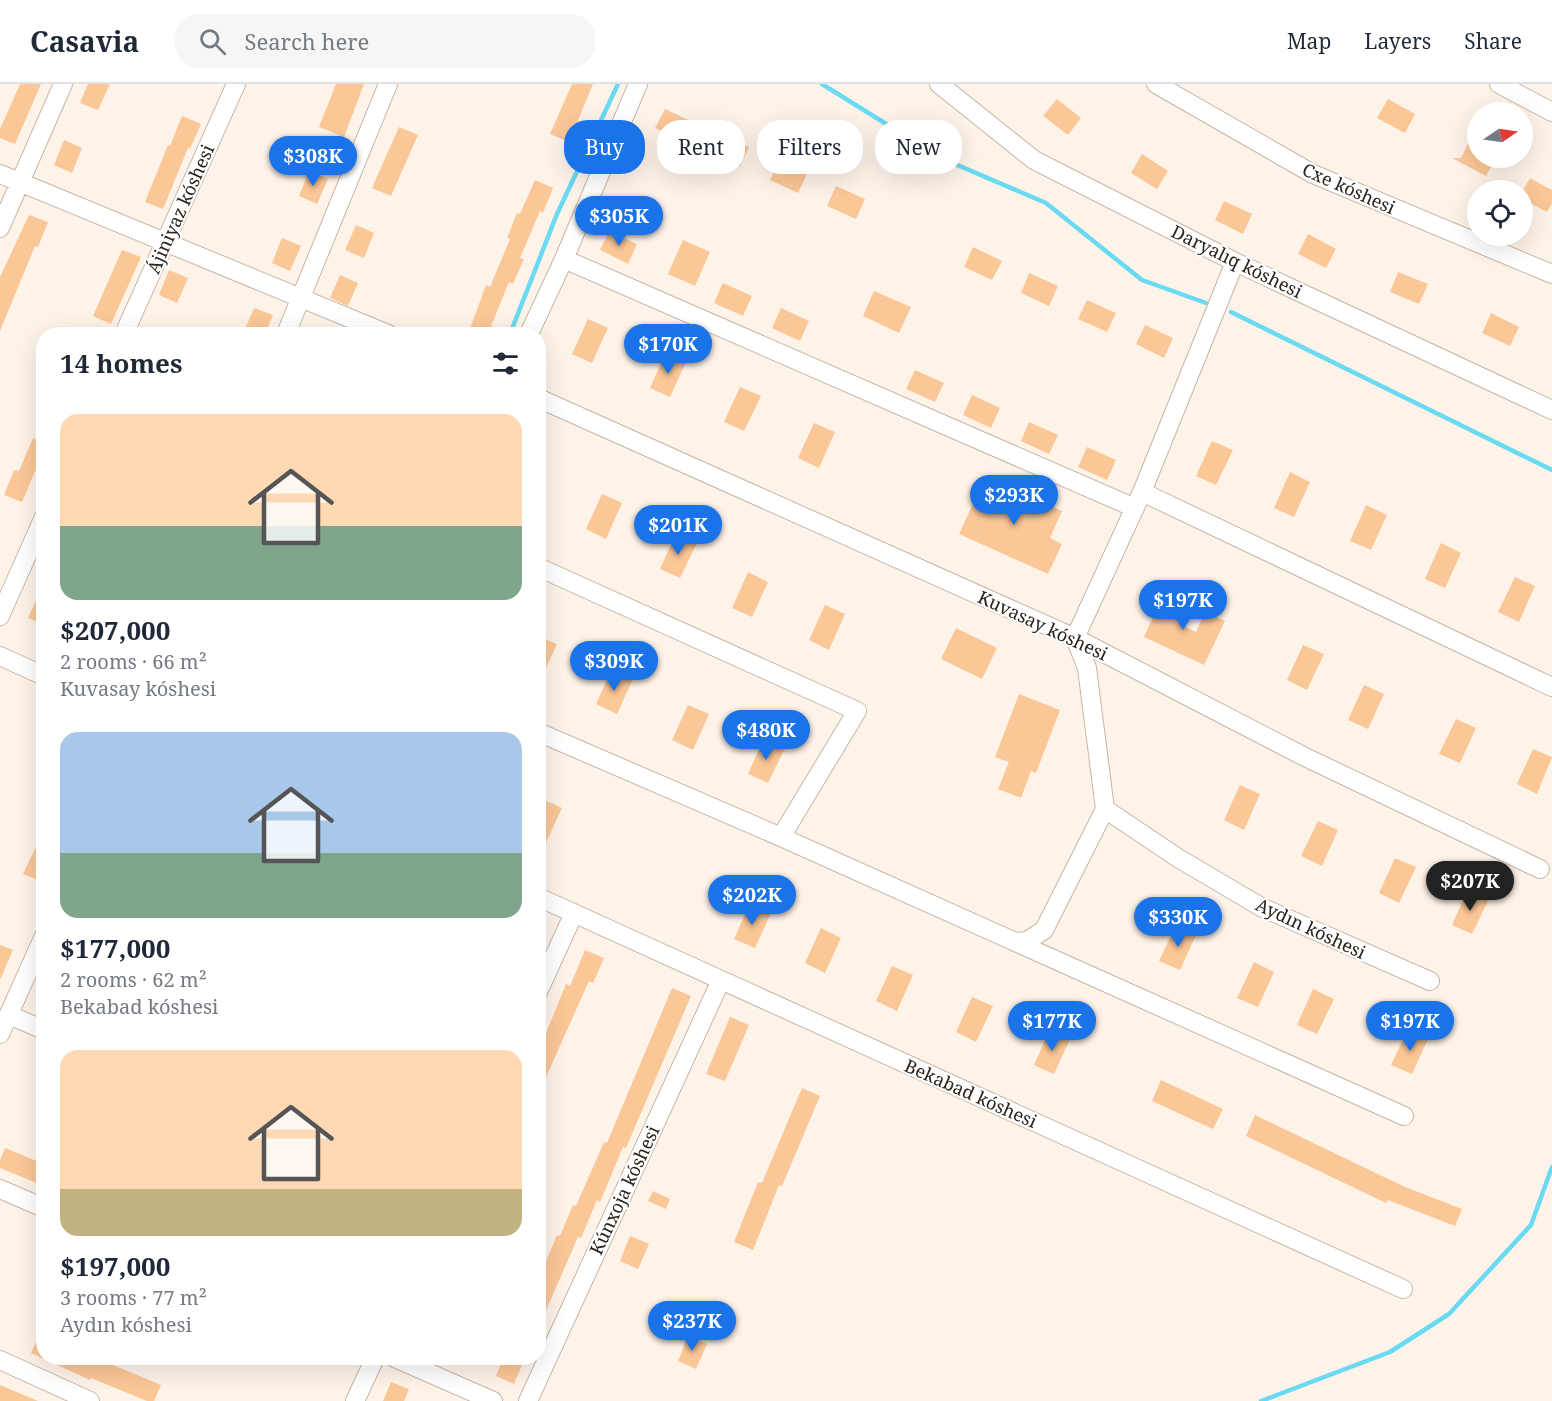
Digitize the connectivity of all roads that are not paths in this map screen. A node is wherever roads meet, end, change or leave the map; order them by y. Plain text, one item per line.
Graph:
1 (63, 84) edge
2 (236, 84) edge
3 (388, 84) edge
4 (638, 84) edge
5 (939, 84) edge
6 (1156, 84) edge
7 (1499, 84) edge
8 (1552, 112) edge
9 (0, 174) edge
10 (20, 183) junction
11 (0, 228) edge
12 (166, 241) junction
13 (564, 259) junction
14 (1235, 262) junction
15 (1552, 274) edge
16 (300, 298) junction
17 (127, 327) edge
18 (289, 327) edge
19 (371, 327) edge
20 (532, 327) edge
21 (546, 402) edge
22 (1552, 410) edge
23 (1139, 500) junction
24 (36, 535) edge
25 (546, 571) edge
26 (0, 616) edge
27 (1075, 638) junction
28 (0, 656) edge
29 (36, 672) edge
30 (1552, 687) edge
31 (546, 735) edge
32 (1106, 809) junction
33 (781, 837) junction
34 (1540, 869) dead end
35 (546, 901) edge
36 (574, 913) junction
37 (1015, 942) junction
38 (36, 954) edge
39 (546, 974) edge
40 (721, 980) junction
41 (1430, 981) dead end
42 (9, 1015) junction
43 (36, 1027) edge
44 (0, 1034) edge
45 (1404, 1116) dead end
46 (0, 1189) edge
47 (36, 1205) edge
48 (1403, 1289) dead end
49 (0, 1360) edge
50 (546, 1362) edge
51 (372, 1365) edge
52 (411, 1365) edge
53 (545, 1365) edge
54 (90, 1401) edge
55 (355, 1401) edge
56 (493, 1401) edge
57 (528, 1401) edge

1 - 10 street
2 - 12 street, Ájiniyaz kóshesi
3 - 16 street
4 - 13 street
5 - 14 street, Daryalıq kóshesi
6 - 15 street, Cxe kóshesi
7 - 8 street
9 - 10 street
10 - 11 street
10 - 12 street
12 - 16 street
12 - 17 street, Ájiniyaz kóshesi
13 - 20 street
13 - 23 street
14 - 22 street, Daryalıq kóshesi
14 - 23 street
16 - 18 street
16 - 19 street
21 - 27 street, Kuvasay kóshesi
23 - 27 street
23 - 30 street
24 - 26 street
25 - 33 street
27 - 32 street
27 - 34 street, Kuvasay kóshesi
28 - 29 street
31 - 33 street
32 - 37 street
32 - 41 street, Aydın kóshesi
33 - 37 street
35 - 36 street, Bekabad kóshesi
36 - 39 street
36 - 40 street, Bekabad kóshesi
37 - 45 street
38 - 42 street
40 - 48 street, Bekabad kóshesi
40 - 50 street, Kúnxoja kóshesi
42 - 43 street
42 - 44 street
46 - 47 street
49 - 54 street
51 - 55 street
52 - 56 street
53 - 57 street, Kúnxoja kóshesi

